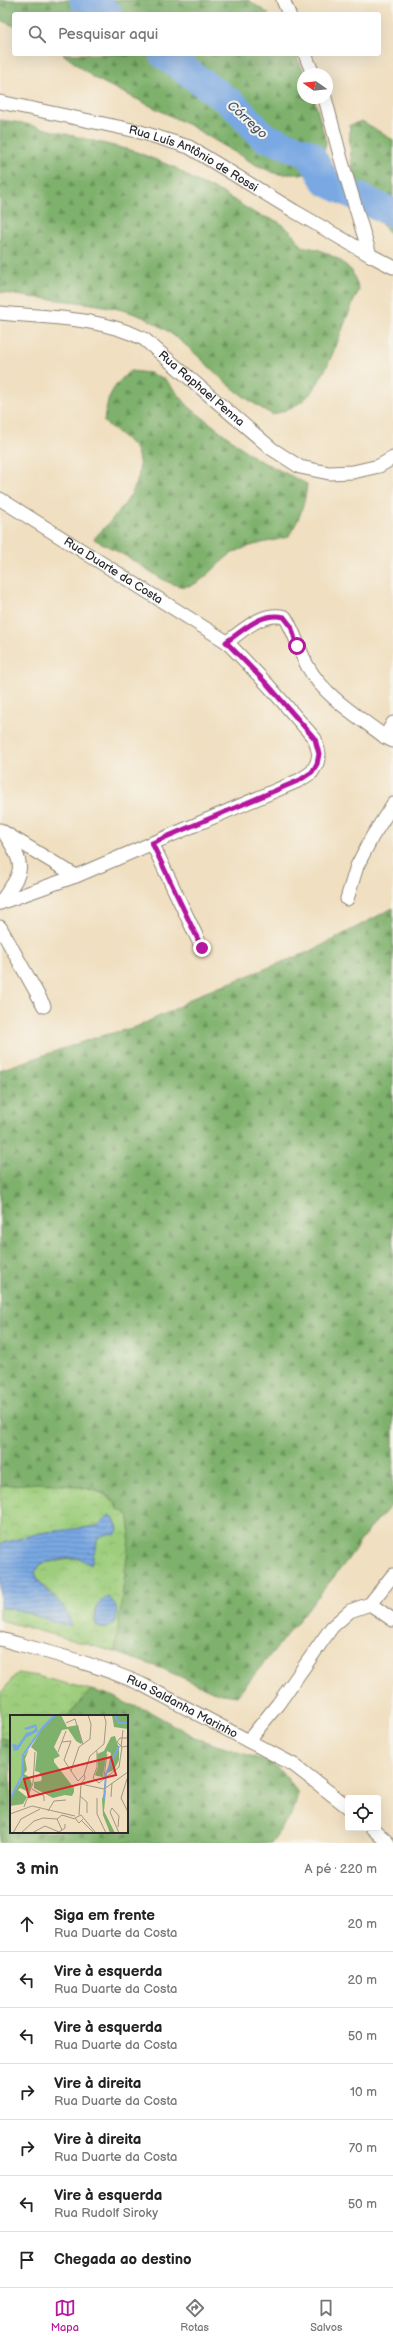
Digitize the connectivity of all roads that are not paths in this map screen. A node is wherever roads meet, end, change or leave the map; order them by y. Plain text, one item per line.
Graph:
1 (283, 0) edge
2 (288, 12) edge
3 (306, 56) edge
4 (310, 68) edge
5 (0, 102) edge
6 (327, 104) edge
7 (370, 255) junction
8 (393, 267) edge
9 (0, 314) edge
10 (393, 458) edge
11 (0, 498) edge
12 (226, 642) junction
13 (393, 723) edge
14 (389, 739) edge
15 (393, 804) edge
16 (2, 832) edge
17 (152, 843) junction
18 (76, 876) junction
19 (348, 899) dead end
20 (0, 903) edge
21 (0, 928) edge
22 (202, 948) dead end
23 (44, 1006) dead end
24 (393, 1575) edge
25 (370, 1604) junction
26 (393, 1620) edge
27 (0, 1640) edge
28 (248, 1741) junction
29 (345, 1805) edge
30 (375, 1831) edge
31 (388, 1843) edge

1 - 2 street
3 - 4 street
5 - 7 street, Rua Luís Antônio de Rossi
6 - 7 street
7 - 8 street
9 - 10 street, Rua Raphael Penna
11 - 12 street, Rua Duarte da Costa
12 - 14 street
12 - 17 street, Rua Duarte da Costa
13 - 14 street
15 - 19 street
16 - 18 street
16 - 20 street
17 - 18 street, Rua Duarte da Costa
17 - 22 street
18 - 20 street, Rua Duarte da Costa
21 - 23 street
24 - 25 street
25 - 26 street
25 - 28 street
27 - 28 street, Rua Saldanha Marinho
28 - 29 street, Rua Saldanha Marinho
30 - 31 street

